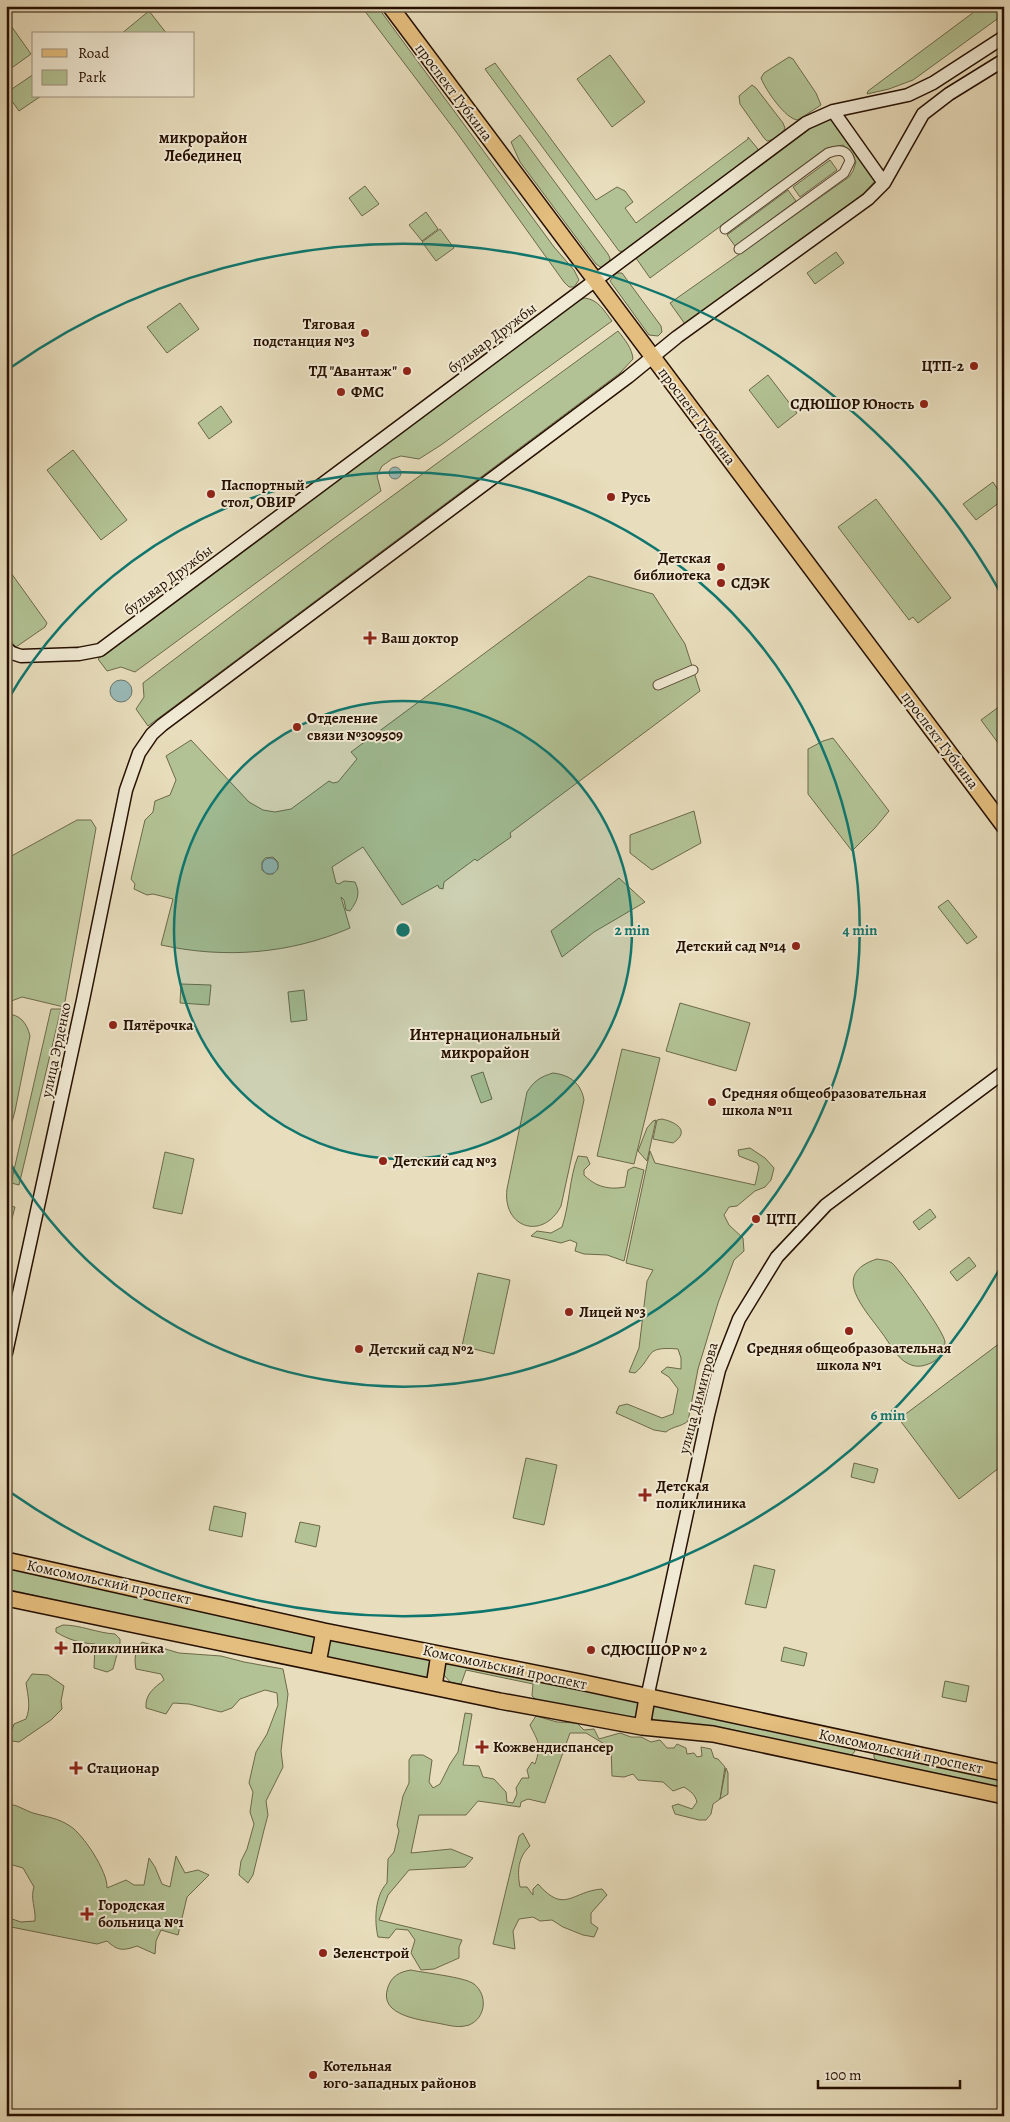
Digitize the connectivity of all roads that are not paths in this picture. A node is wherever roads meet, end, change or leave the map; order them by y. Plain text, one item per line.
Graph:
1 (390, 6) edge
2 (1004, 37) edge
3 (1004, 60) edge
4 (833, 111) junction
5 (884, 183) junction
6 (724, 229) dead end
7 (739, 249) dead end
8 (595, 280) junction
9 (652, 357) junction
10 (6, 648) edge
11 (692, 670) dead end
12 (658, 686) dead end
13 (1004, 826) edge
14 (1004, 1072) edge
15 (6, 1354) edge
16 (6, 1560) edge
17 (6, 1598) edge
18 (324, 1630) junction
19 (439, 1654) junction
20 (318, 1663) junction
21 (434, 1686) junction
22 (647, 1698) junction
23 (642, 1728) junction
24 (869, 1743) junction
25 (863, 1766) junction
26 (1004, 1773) edge
27 (1004, 1796) edge

1 - 8 main road, проспект Губкина
2 - 4 main road, бульвар Дружбы
3 - 5 main road
4 - 5 main road
4 - 8 main road, бульвар Дружбы
5 - 9 main road
6 - 7 street
8 - 9 main road, проспект Губкина
8 - 10 main road, бульвар Дружбы
9 - 13 main road, проспект Губкина
9 - 15 main road, улица Эрденко
11 - 12 street
14 - 22 main road, улица Димитрова
16 - 18 main road, Комсомольский проспект
17 - 20 main road, Комсомольский проспект
18 - 19 main road, Комсомольский проспект
18 - 20 main road
19 - 21 main road
19 - 22 main road, Комсомольский проспект
20 - 21 main road, Комсомольский проспект
21 - 23 main road, Комсомольский проспект
22 - 23 main road
22 - 24 main road, Комсомольский проспект
23 - 25 main road, Комсомольский проспект
24 - 25 main road
24 - 26 main road, Комсомольский проспект
25 - 27 main road, Комсомольский проспект

